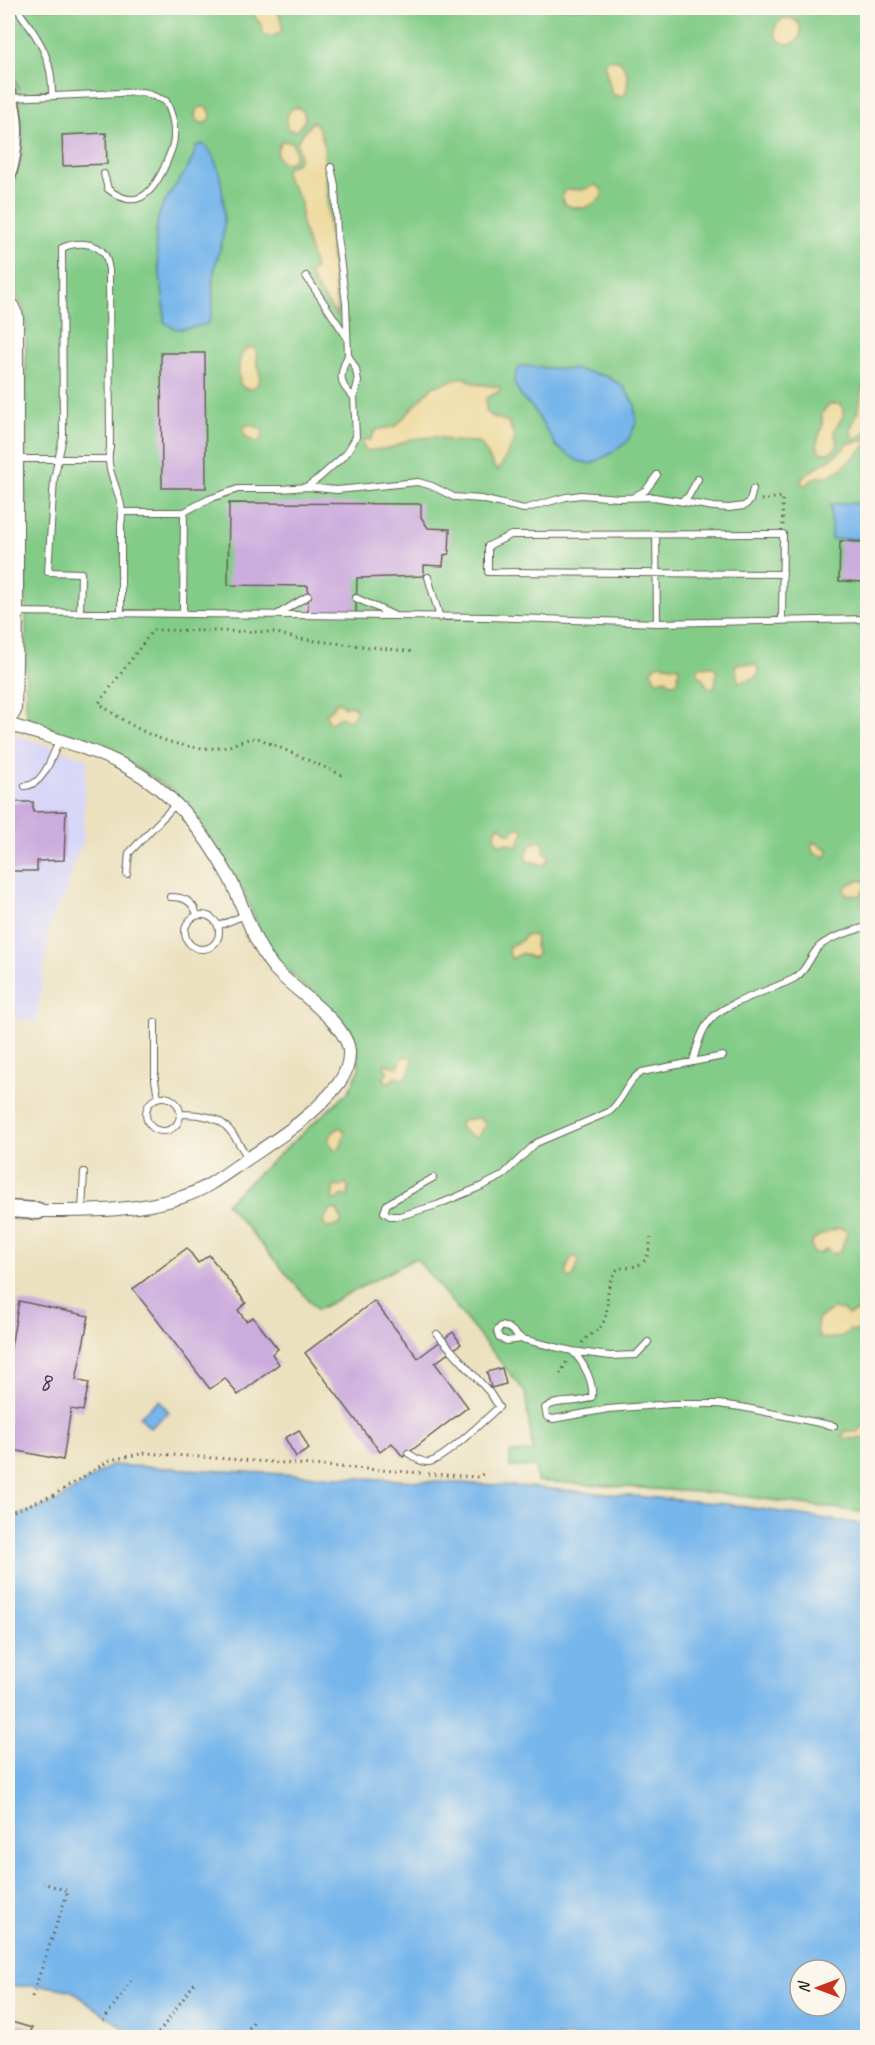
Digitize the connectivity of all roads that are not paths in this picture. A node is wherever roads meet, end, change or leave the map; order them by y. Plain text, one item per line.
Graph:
1 (21, 8) edge
2 (8, 96) edge
3 (52, 96) junction
4 (331, 167) dead end
5 (8, 172) edge
6 (104, 174) dead end
7 (306, 276) dead end
8 (8, 296) edge
9 (348, 340) junction
10 (348, 355) junction
11 (354, 398) junction
12 (12, 459) edge
13 (59, 459) junction
14 (107, 459) junction
15 (657, 475) dead end
16 (698, 479) dead end
17 (306, 487) junction
18 (753, 489) dead end
19 (634, 497) junction
20 (681, 501) junction
21 (124, 512) junction
22 (184, 512) junction
23 (656, 534) junction
24 (656, 574) junction
25 (783, 574) junction
26 (428, 577) dead end
27 (308, 596) dead end
28 (356, 598) dead end
29 (12, 612) edge
30 (121, 612) junction
31 (80, 613) junction
32 (183, 613) junction
33 (278, 614) junction
34 (396, 617) junction
35 (440, 618) junction
36 (867, 619) edge
37 (782, 620) junction
38 (657, 623) junction
39 (8, 723) edge
40 (59, 741) junction
41 (25, 786) dead end
42 (177, 803) junction
43 (127, 874) dead end
44 (170, 897) dead end
45 (197, 915) junction
46 (245, 915) junction
47 (218, 926) junction
48 (867, 926) edge
49 (155, 1022) dead end
50 (723, 1056) dead end
51 (693, 1061) junction
52 (158, 1097) junction
53 (180, 1114) junction
54 (248, 1158) junction
55 (84, 1172) dead end
56 (433, 1178) dead end
57 (8, 1209) edge
58 (38, 1211) joint
59 (82, 1211) junction
60 (436, 1334) dead end
61 (522, 1339) dead end
62 (648, 1342) dead end
63 (570, 1354) junction
64 (834, 1426) dead end
65 (408, 1453) dead end

1 - 3 lane
2 - 3 lane
2 - 5 street
3 - 6 lane
4 - 9 lane
7 - 9 lane
8 - 12 street
9 - 10 lane
10 - 11 lane
10 - 11 lane
11 - 17 lane
12 - 13 lane
12 - 29 street
13 - 14 lane
13 - 14 lane
13 - 31 lane
14 - 21 lane
15 - 19 lane
16 - 20 lane
17 - 19 lane
17 - 22 lane
18 - 20 lane
19 - 20 lane
21 - 22 lane
21 - 30 lane
22 - 32 lane
23 - 24 lane
23 - 24 lane
23 - 25 lane
24 - 25 lane
24 - 38 lane
25 - 37 lane
26 - 35 lane
27 - 33 lane
28 - 34 lane
29 - 31 lane
29 - 39 street
30 - 31 lane
30 - 32 lane
32 - 33 lane
33 - 34 lane
34 - 35 lane
35 - 38 lane
36 - 37 lane
37 - 38 lane
39 - 40 street
40 - 41 lane
40 - 42 street
42 - 43 lane
42 - 46 street
44 - 45 lane
45 - 47 lane
45 - 47 lane
46 - 47 lane
46 - 54 street
48 - 51 lane
49 - 52 lane
50 - 51 lane
51 - 56 lane
52 - 53 lane
52 - 53 lane
53 - 54 lane
54 - 59 street
55 - 59 lane
57 - 58 street
58 - 59 street
60 - 65 lane
61 - 63 lane
62 - 63 lane
63 - 64 lane

